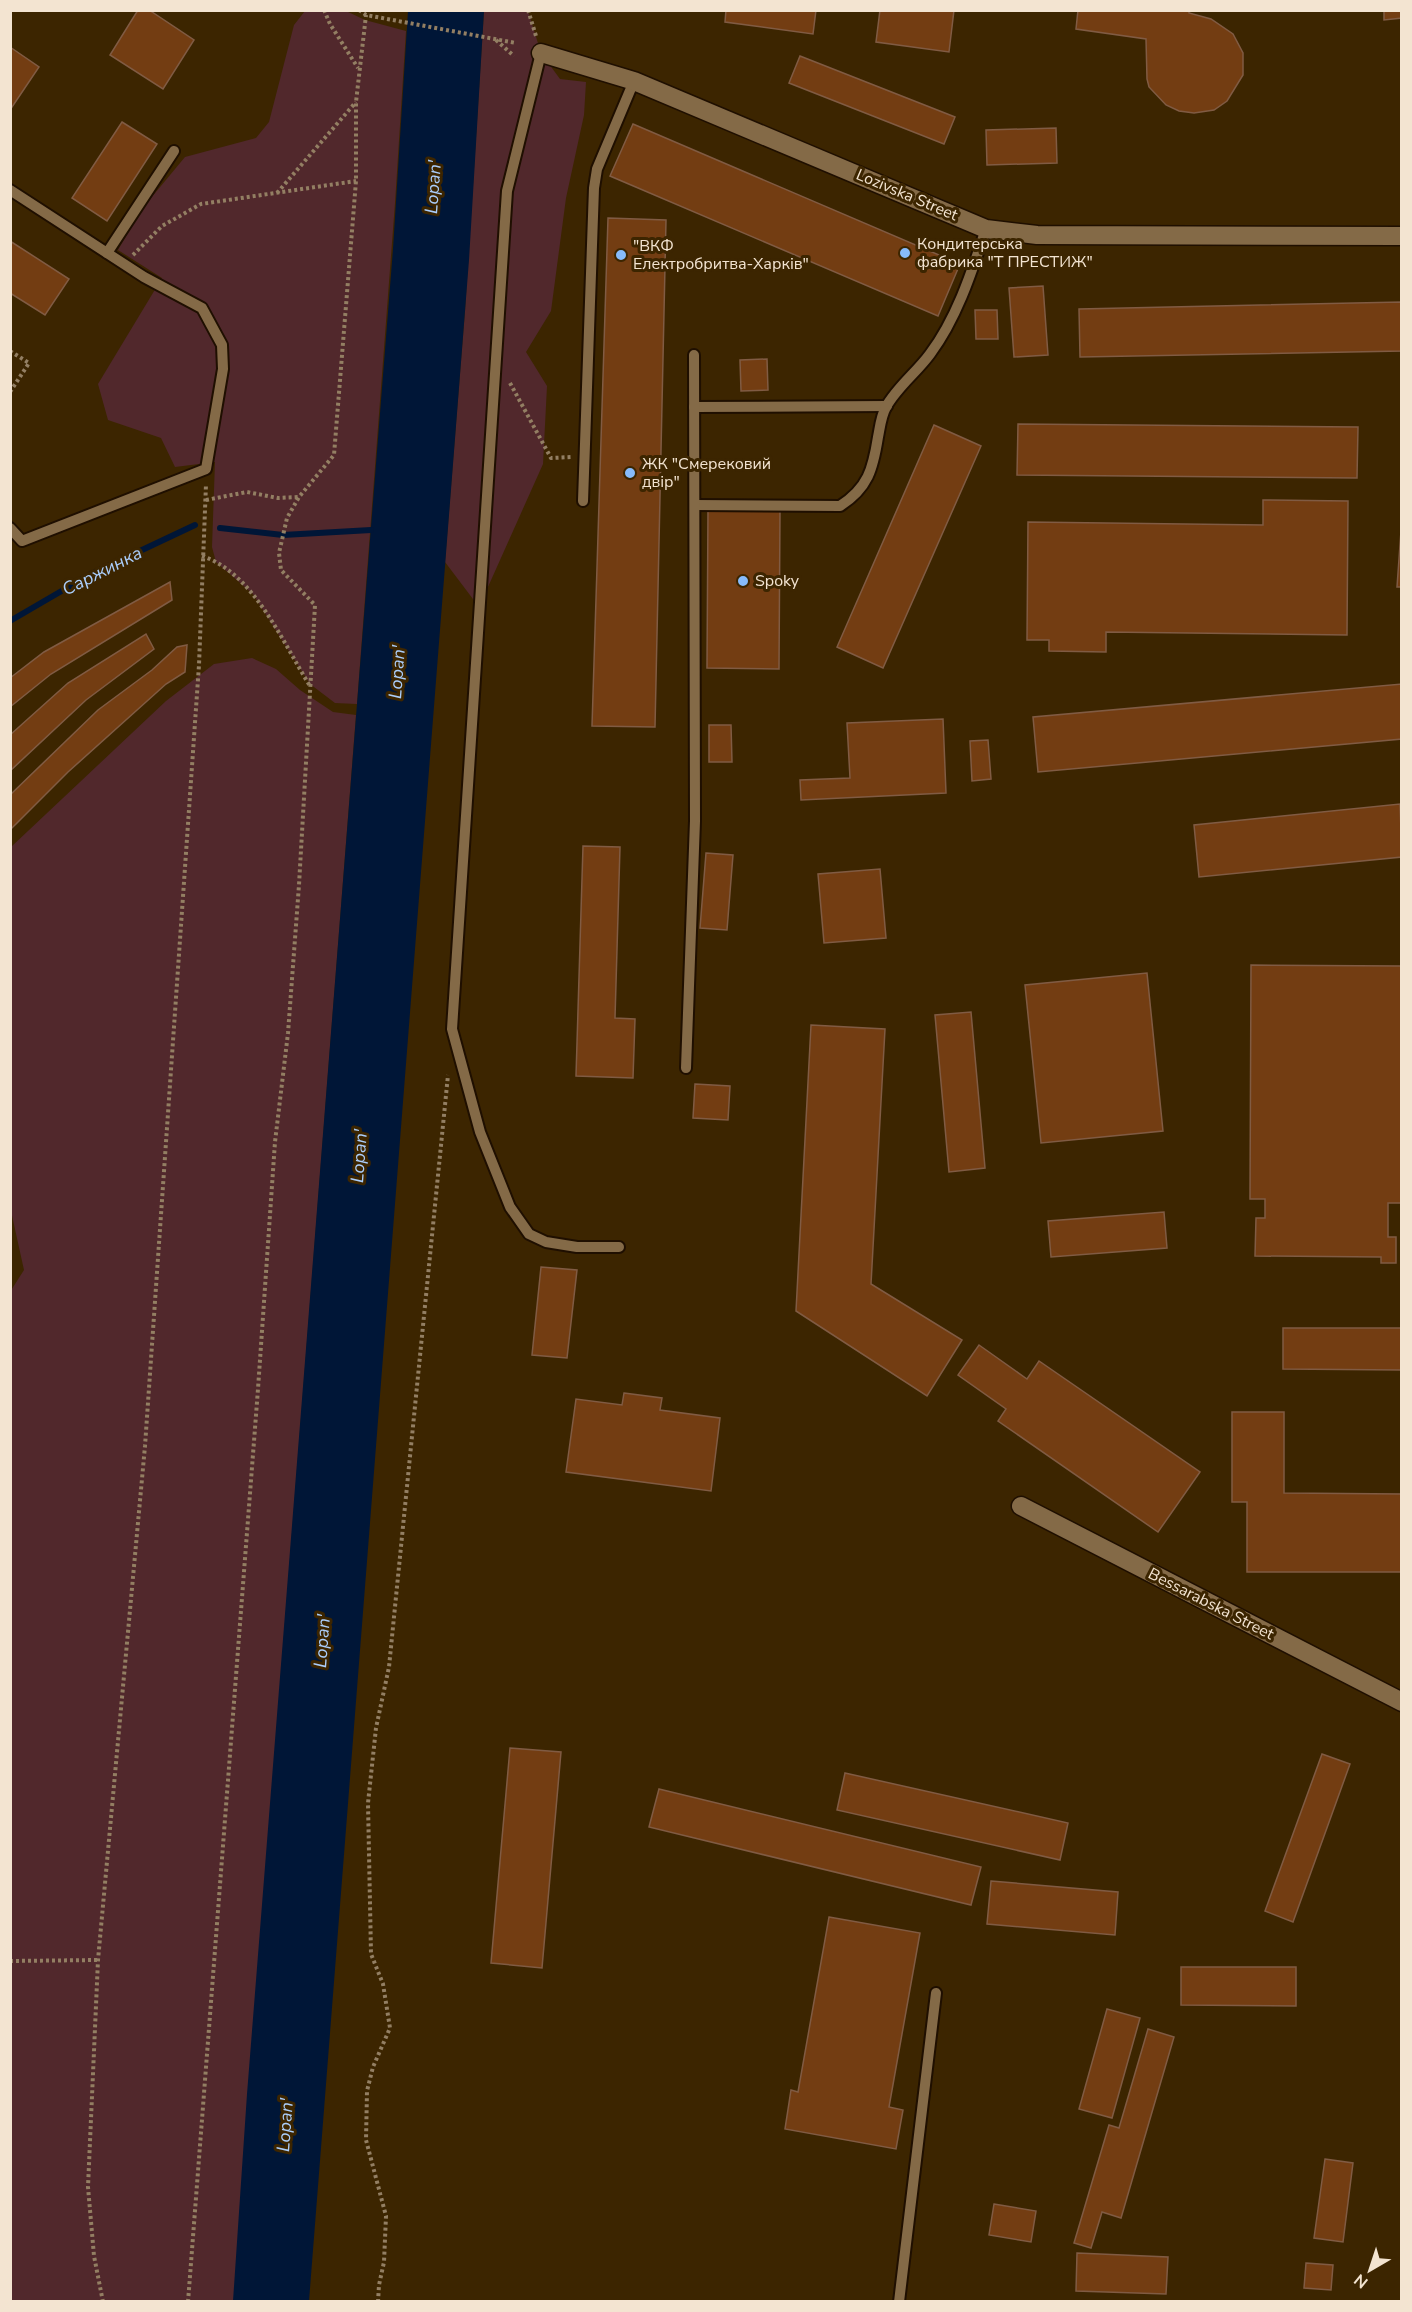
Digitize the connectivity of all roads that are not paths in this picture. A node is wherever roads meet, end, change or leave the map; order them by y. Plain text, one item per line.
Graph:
1 (541, 53) joint
2 (634, 81) junction
3 (174, 151) dead end
4 (10, 190) edge
5 (986, 229) junction
6 (1401, 236) edge
7 (107, 252) junction
8 (694, 355) dead end
9 (886, 406) junction
10 (694, 407) junction
11 (583, 501) dead end
12 (695, 504) junction
13 (10, 528) edge
14 (686, 1068) dead end
15 (619, 1247) dead end
16 (1021, 1506) dead end
17 (1401, 1702) edge
18 (936, 1993) dead end
19 (899, 2301) edge

1 - 2 street, Lozivska Street
1 - 15 lane
2 - 5 street, Lozivska Street
2 - 11 lane
3 - 7 lane
4 - 7 lane
5 - 6 street, Lozivska Street
5 - 9 lane
7 - 13 lane
8 - 10 lane
9 - 10 lane
9 - 12 lane
10 - 12 lane
12 - 14 lane
16 - 17 street, Bessarabska Street
18 - 19 lane

